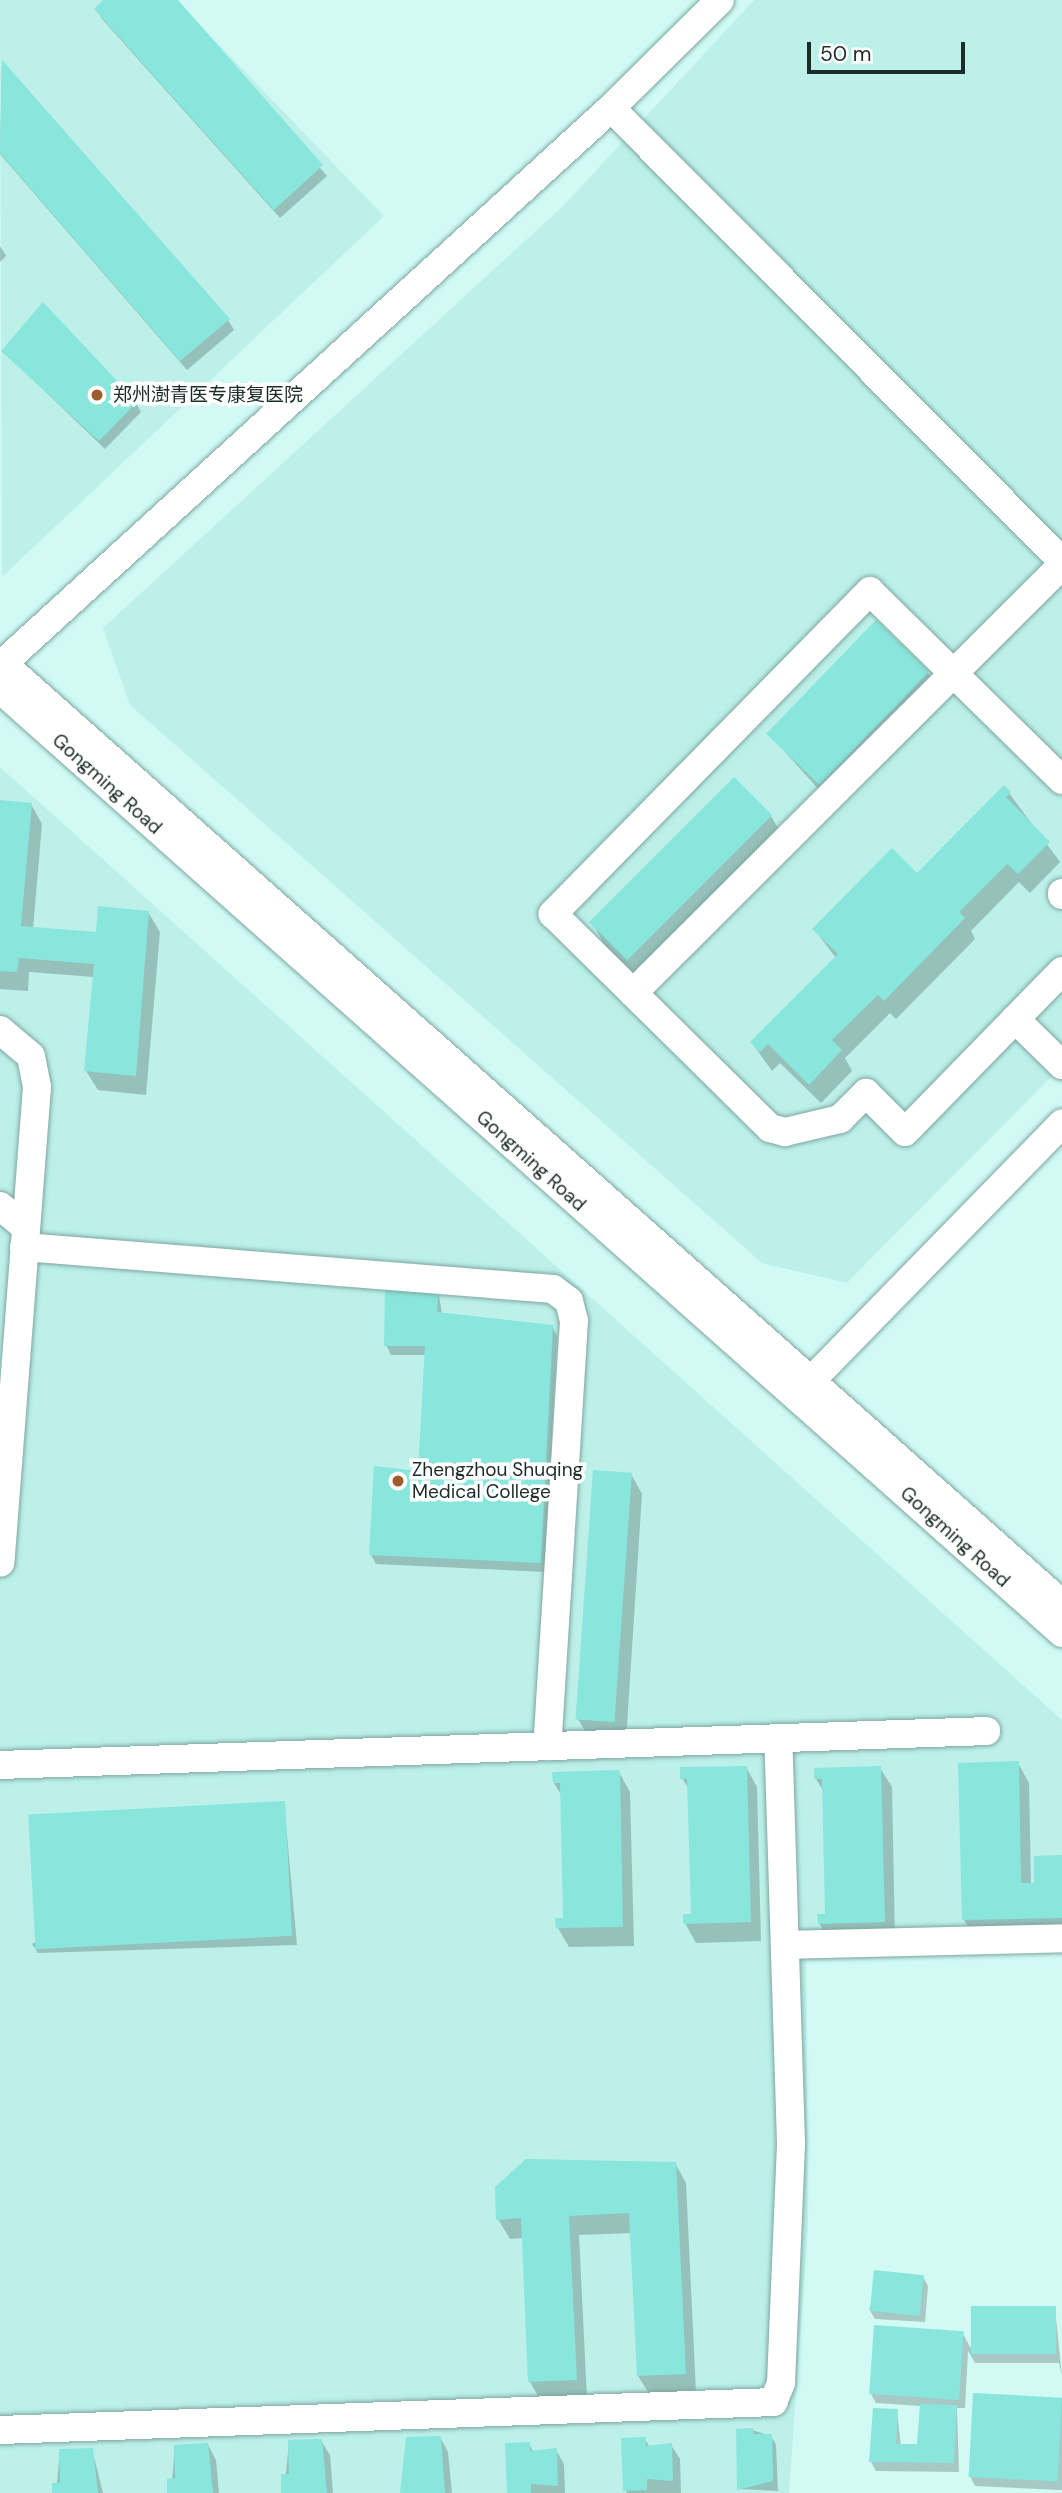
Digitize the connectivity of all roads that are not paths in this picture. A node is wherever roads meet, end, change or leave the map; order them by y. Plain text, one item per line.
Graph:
1 (720, 0) edge
2 (611, 108) junction
3 (1062, 563) edge
4 (1, 670) edge
5 (956, 675) junction
6 (1062, 780) edge
7 (1062, 971) edge
8 (633, 993) junction
9 (1015, 1019) junction
10 (0, 1030) edge
11 (1062, 1065) edge
12 (1062, 1123) edge
13 (0, 1206) edge
14 (25, 1238) junction
15 (803, 1388) junction
16 (0, 1563) edge
17 (1062, 1604) edge
18 (1062, 1633) edge
19 (986, 1731) dead end
20 (778, 1738) junction
21 (547, 1746) junction
22 (0, 1766) edge
23 (1062, 1938) edge
24 (785, 1945) junction
25 (0, 2430) edge

1 - 2 street
2 - 3 street
2 - 4 street
3 - 5 street
4 - 15 street, Gongming Road
5 - 6 street
5 - 8 street
5 - 8 street
7 - 9 street
8 - 9 street
9 - 11 street
10 - 14 street
12 - 15 street
13 - 14 street
14 - 16 street
14 - 21 street
15 - 17 street, Gongming Road
15 - 18 street, Gongming Road
19 - 20 street
20 - 21 street
20 - 24 street
21 - 22 street
23 - 24 street
24 - 25 street

